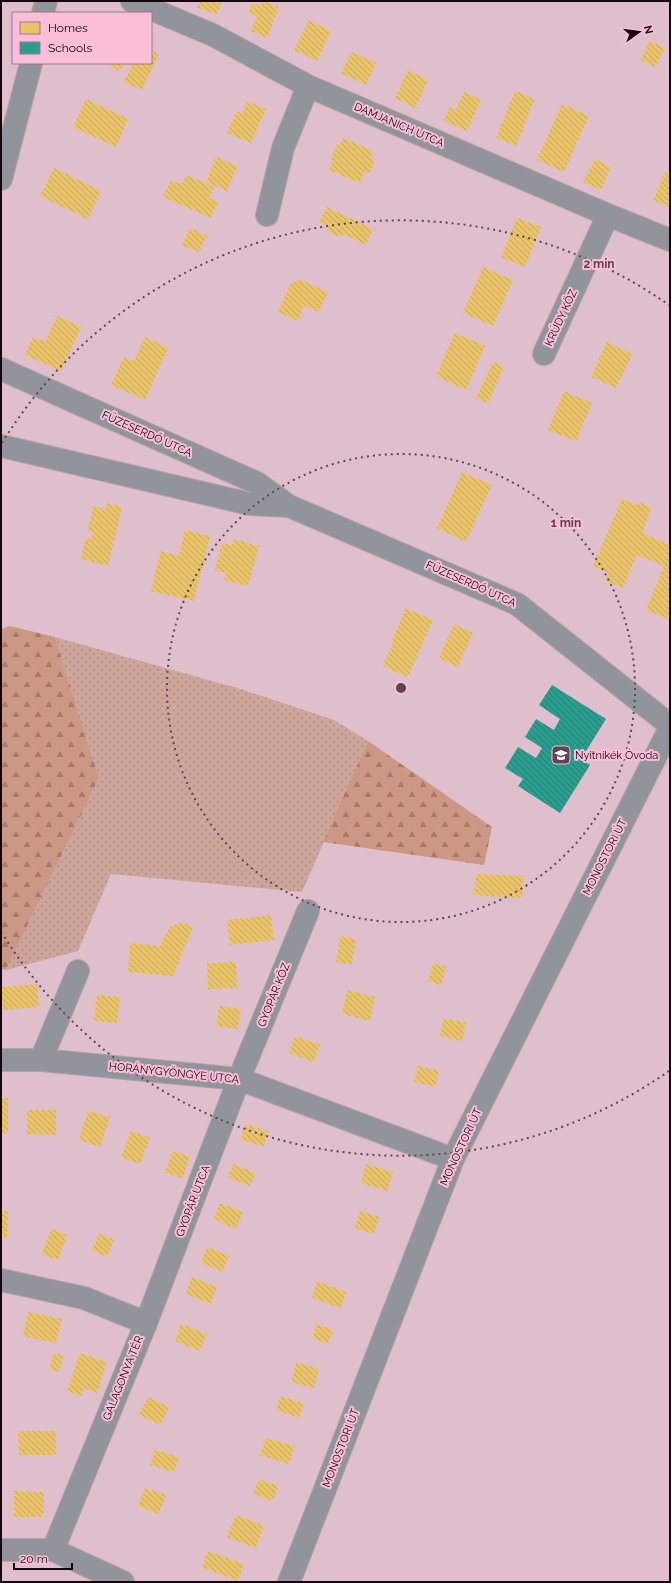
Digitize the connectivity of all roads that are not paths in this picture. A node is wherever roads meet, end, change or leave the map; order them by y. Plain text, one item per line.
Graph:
1 (46, 1) edge
2 (132, 1) edge
3 (43, 12) edge
4 (31, 64) edge
5 (308, 86) junction
6 (1, 179) edge
7 (267, 215) dead end
8 (608, 215) junction
9 (670, 240) edge
10 (544, 354) dead end
11 (1, 369) edge
12 (1, 446) edge
13 (289, 506) junction
14 (670, 725) edge
15 (670, 728) edge
16 (308, 911) dead end
17 (78, 971) dead end
18 (1, 1060) edge
19 (41, 1060) junction
20 (239, 1079) junction
21 (453, 1159) junction
22 (1, 1280) edge
23 (146, 1323) junction
24 (1, 1550) edge
25 (53, 1550) junction
26 (123, 1582) edge
27 (289, 1582) edge

1 - 3 street
2 - 5 street, DAMJANICH UTCA
4 - 6 street
5 - 7 street
5 - 8 street, DAMJANICH UTCA
8 - 9 street, DAMJANICH UTCA
8 - 10 street, KRÚDY KÖZ
11 - 13 street, FÜZESERDŐ UTCA
12 - 13 street, FÜZESERDŐ UTCA
13 - 14 street, FÜZESERDŐ UTCA
15 - 21 street, MONOSTORI ÚT
16 - 20 street, GYOPÁR KÖZ
17 - 19 street
18 - 19 street, HORÁNYGYÖNGYE UTCA
19 - 20 street, HORÁNYGYÖNGYE UTCA
20 - 21 street, HORÁNYGYÖNGYE UTCA
20 - 23 street, GYOPÁR UTCA
21 - 27 street, MONOSTORI ÚT
22 - 23 street, GALAGONYA TÉR
23 - 25 street, GALAGONYA TÉR
24 - 25 street
25 - 26 street

